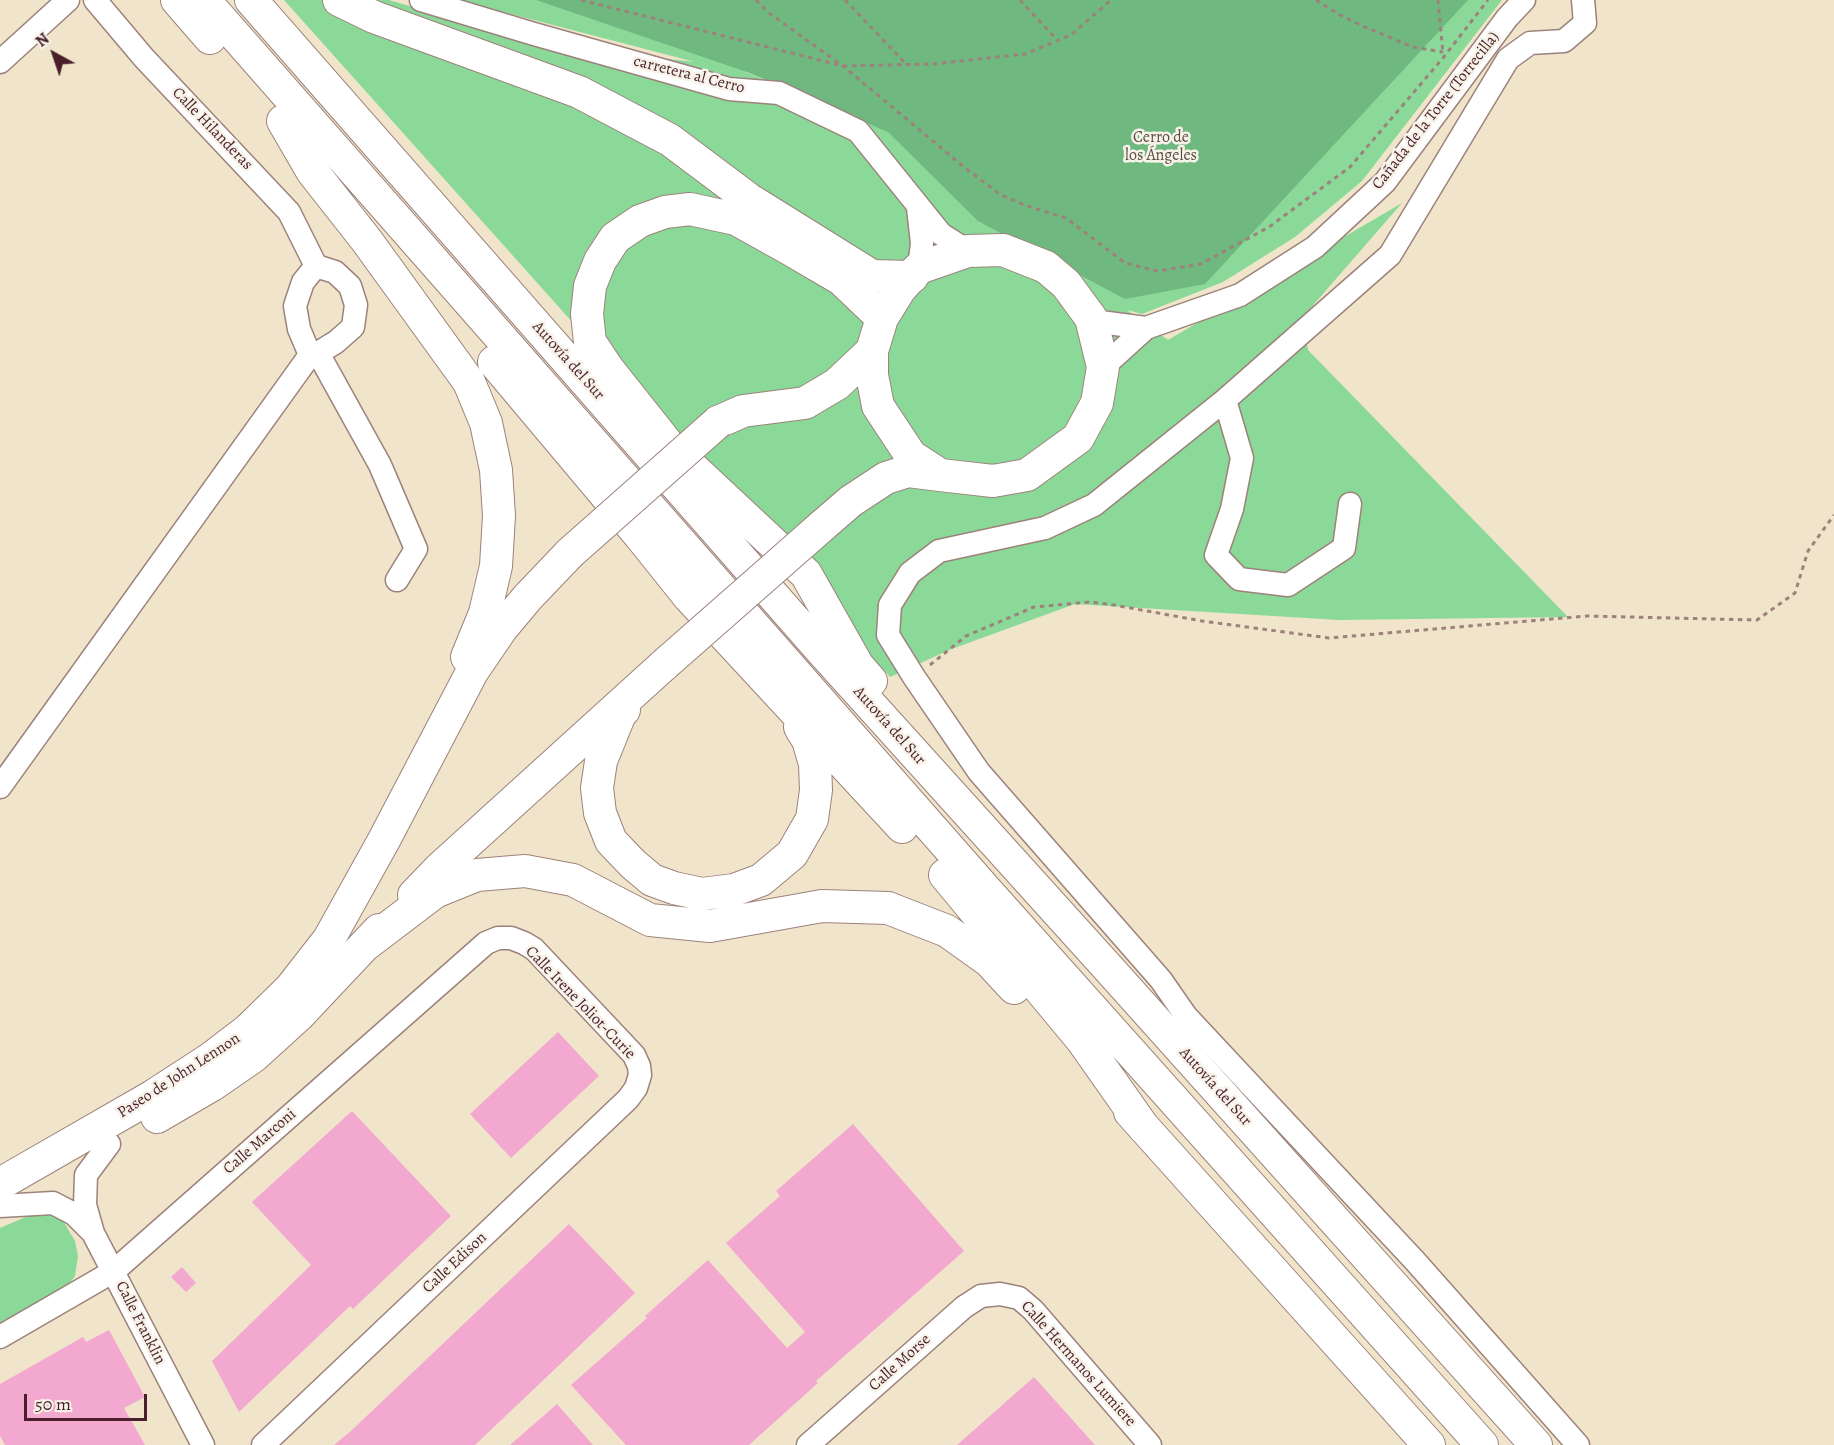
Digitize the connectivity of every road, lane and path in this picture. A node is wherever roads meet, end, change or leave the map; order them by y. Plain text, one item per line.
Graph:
1 (68, 0) edge
2 (96, 0) edge
3 (177, 0) edge
4 (204, 0) edge
5 (251, 0) edge
6 (339, 0) edge
7 (421, 0) edge
8 (581, 0) edge
9 (756, 0) edge
10 (845, 0) edge
11 (1020, 0) edge
12 (1111, 0) edge
13 (1316, 0) edge
14 (1438, 0) edge
15 (1488, 0) edge
16 (1524, 0) edge
17 (1583, 0) edge
18 (1057, 40) junction
19 (1443, 52) junction
20 (1443, 58) junction
21 (0, 62) edge
22 (906, 64) junction
23 (843, 66) junction
24 (283, 121) junction
25 (918, 208) junction
26 (968, 251) junction
27 (316, 266) junction
28 (916, 273) junction
29 (882, 318) junction
30 (1091, 318) junction
31 (1146, 328) junction
32 (872, 351) junction
33 (314, 354) junction
34 (1103, 367) junction
35 (1225, 400) junction
36 (940, 475) junction
37 (1350, 504) dead end
38 (1834, 515) edge
39 (397, 580) dead end
40 (665, 664) junction
41 (914, 677) junction
42 (782, 699) junction
43 (0, 788) edge
44 (384, 840) junction
45 (511, 938) joint
46 (364, 946) junction
47 (1110, 970) junction
48 (639, 1075) joint
49 (1144, 1128) junction
50 (109, 1144) junction
51 (0, 1184) edge
52 (0, 1205) edge
53 (93, 1233) junction
54 (114, 1271) junction
55 (1000, 1293) joint
56 (0, 1337) edge
57 (203, 1445) edge
58 (263, 1445) edge
59 (808, 1445) edge
60 (1150, 1445) edge
61 (1429, 1445) edge
62 (1482, 1445) edge
63 (1536, 1445) edge
64 (1578, 1445) edge

1 - 21 street
2 - 27 street, Calle Hilanderas
3 - 24 highway
4 - 62 highway
5 - 47 highway, Autovía del Sur
6 - 28 highway
7 - 25 street, carretera al Cerro
8 - 23 path
9 - 23 path
10 - 22 path
11 - 18 path
12 - 18 path
13 - 19 path
14 - 19 path
15 - 20 path
16 - 31 street, Cañada de la Torre (Torrecilla)
17 - 35 street
18 - 22 path
19 - 20 path
20 - 23 path
22 - 23 path
24 - 42 highway
24 - 44 highway
25 - 26 street, carretera al Cerro
25 - 28 street
26 - 28 highway
26 - 30 highway
27 - 33 street
27 - 33 street
28 - 29 highway
29 - 32 highway
29 - 47 highway
30 - 31 street
30 - 34 highway
31 - 34 street, Cañada de la Torre (Torrecilla)
32 - 36 highway
32 - 44 highway, bridge
33 - 39 street
33 - 43 street
34 - 36 highway
35 - 37 street
35 - 41 street
36 - 40 highway, bridge
38 - 41 path
40 - 42 highway
40 - 46 highway
41 - 64 street
42 - 49 highway
44 - 51 highway, Paseo de John Lennon
45 - 48 street, Calle Irene Joliot-Curie
45 - 54 street, Calle Marconi
46 - 49 highway
46 - 50 highway, Paseo de John Lennon
47 - 63 highway, Autovía del Sur
48 - 58 street, Calle Edison
49 - 61 highway
50 - 52 highway, Paseo de John Lennon
50 - 53 street
52 - 53 street
53 - 54 street, Calle Franklin
54 - 56 street, Calle Marconi
54 - 57 street, Calle Franklin
55 - 59 street, Calle Morse
55 - 60 street, Calle Hermanos Lumiere

